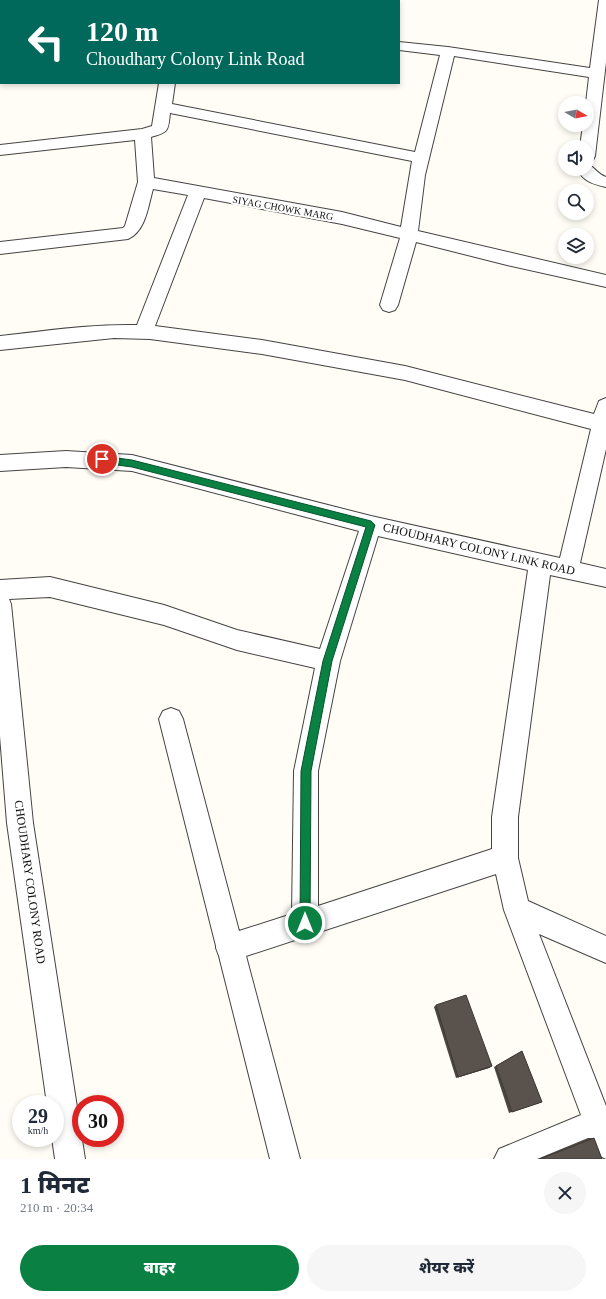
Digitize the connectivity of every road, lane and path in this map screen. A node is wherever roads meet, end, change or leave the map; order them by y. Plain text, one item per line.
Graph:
1 (606, 0) edge
2 (400, 46) edge
3 (448, 51) junction
4 (597, 74) junction
5 (167, 84) edge
6 (600, 90) edge
7 (163, 107) junction
8 (143, 134) junction
9 (590, 140) edge
10 (0, 150) edge
11 (421, 158) junction
12 (589, 176) edge
13 (146, 182) junction
14 (606, 182) edge
15 (198, 192) junction
16 (408, 235) junction
17 (0, 248) edge
18 (606, 281) edge
19 (388, 304) dead end
20 (143, 332) junction
21 (0, 343) edge
22 (604, 415) edge
23 (0, 463) edge
24 (371, 525) junction
25 (540, 564) junction
26 (568, 569) junction
27 (606, 578) edge
28 (0, 590) edge
29 (0, 604) edge
30 (328, 661) junction
31 (171, 719) dead end
32 (505, 858) junction
33 (517, 910) junction
34 (305, 923) junction
35 (229, 948) junction
36 (606, 950) edge
37 (602, 1133) edge
38 (70, 1159) edge
39 (285, 1159) edge
40 (509, 1159) edge

1 - 4 street
2 - 3 street
3 - 4 street
3 - 11 street
4 - 6 street
5 - 7 street
6 - 9 street
7 - 8 street
7 - 11 street
8 - 10 street
8 - 13 street
11 - 16 street
12 - 14 street
13 - 15 street, SIYAG CHOWK MARG
13 - 17 street
15 - 16 street, SIYAG CHOWK MARG
15 - 20 street
16 - 18 street, SIYAG CHOWK MARG
16 - 19 street
20 - 21 street
20 - 22 street
22 - 26 street
23 - 24 street, CHOUDHARY COLONY LINK ROAD
24 - 25 street, CHOUDHARY COLONY LINK ROAD
24 - 30 street
25 - 26 street, CHOUDHARY COLONY LINK ROAD
25 - 32 street
26 - 27 street, CHOUDHARY COLONY LINK ROAD
28 - 30 street
29 - 38 street, CHOUDHARY COLONY ROAD
30 - 34 street
31 - 35 street
32 - 33 street
32 - 34 street
33 - 36 street
33 - 37 street
34 - 35 street
35 - 39 street
37 - 40 street

